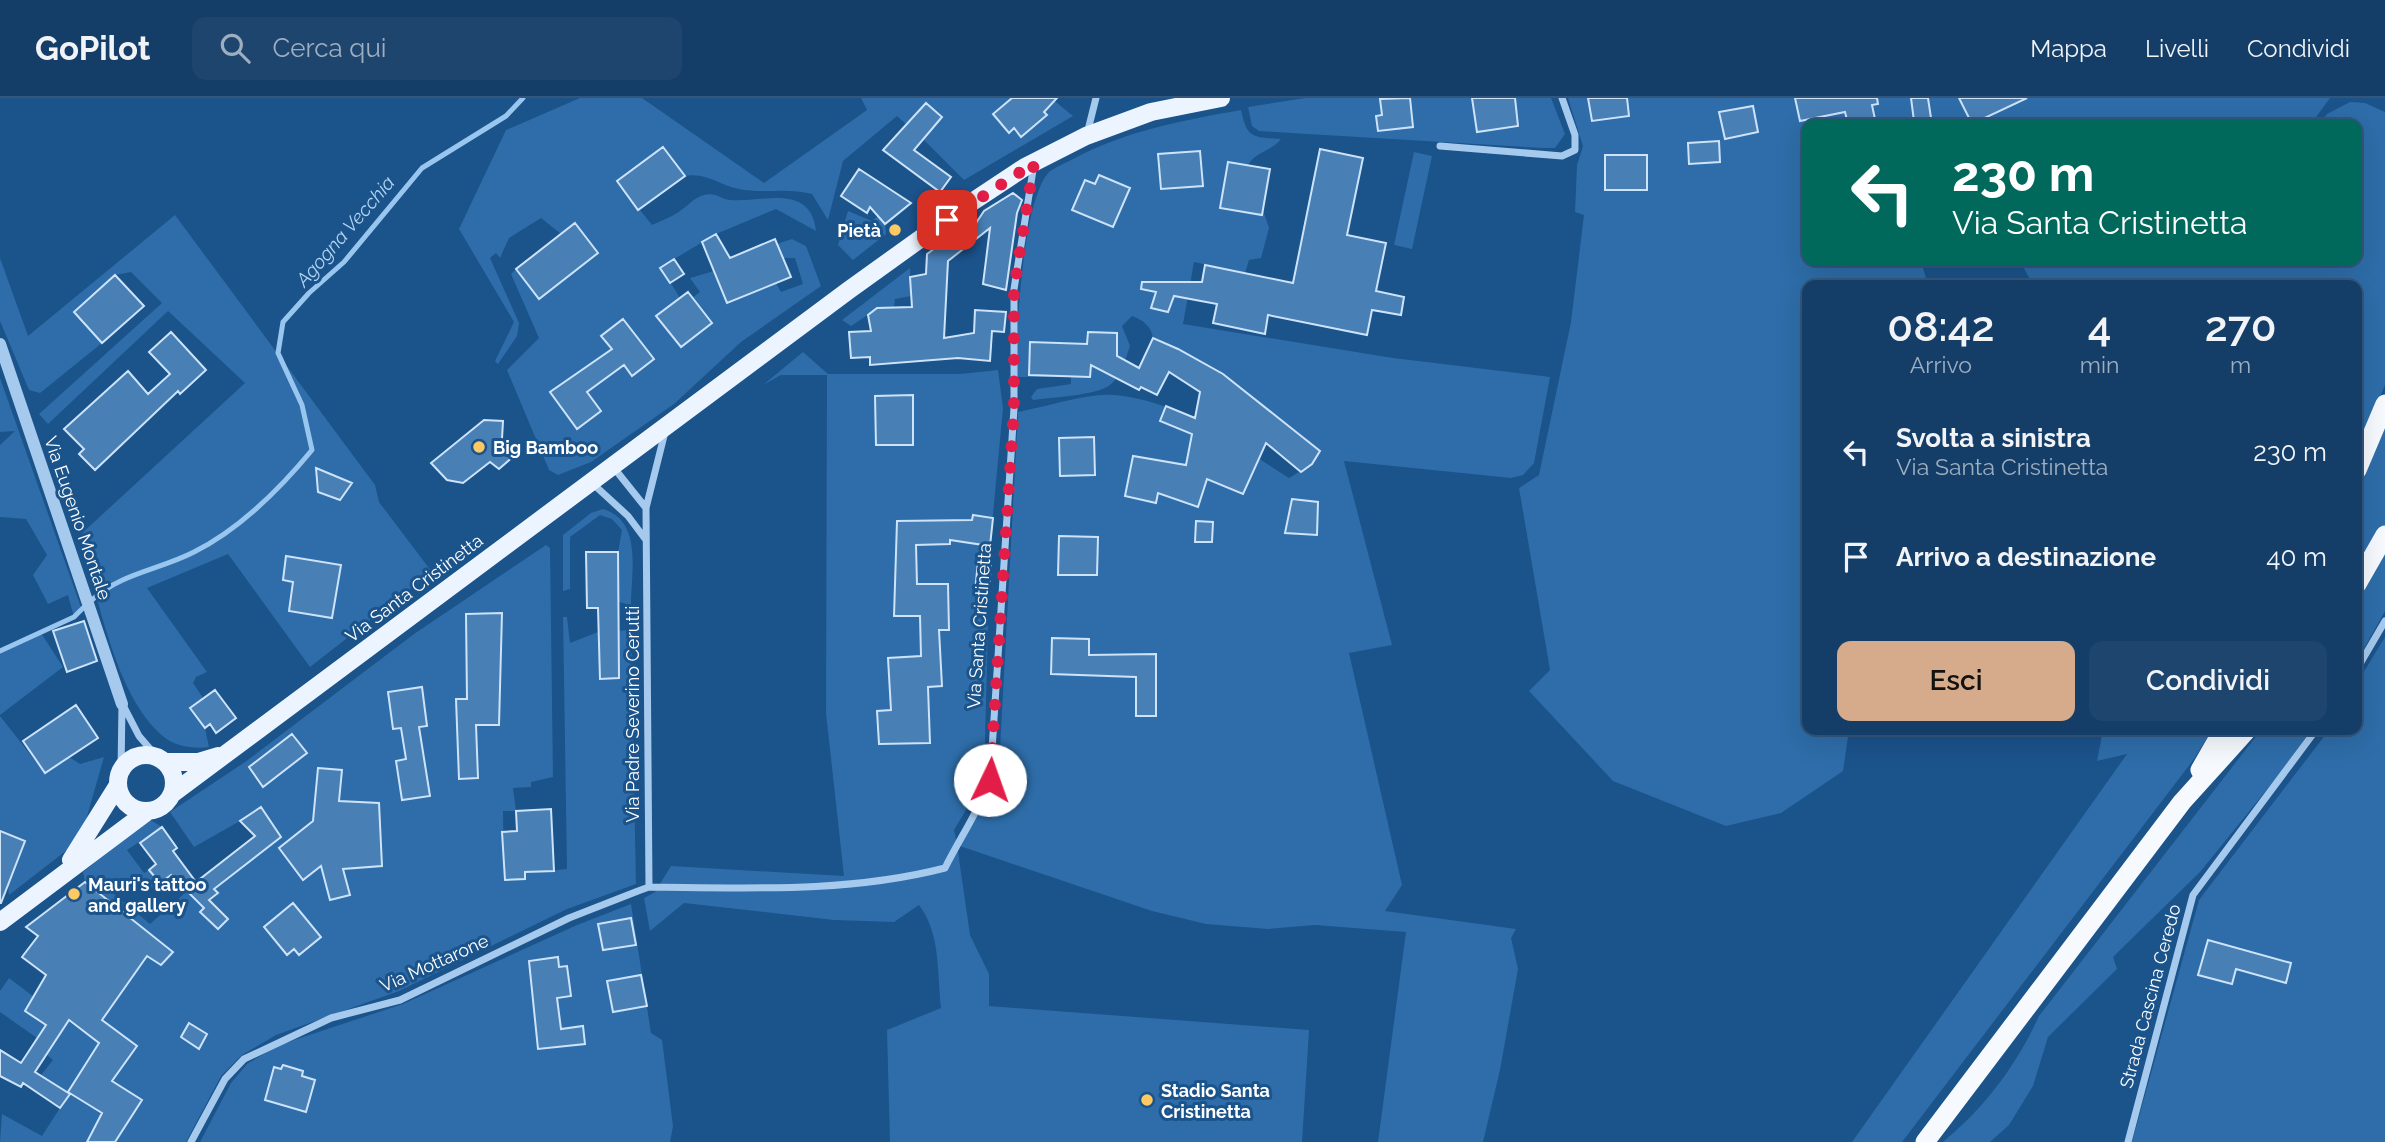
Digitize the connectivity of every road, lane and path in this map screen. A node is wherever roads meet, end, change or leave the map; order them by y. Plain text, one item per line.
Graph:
1 (1096, 98) edge
2 (1221, 98) edge
3 (1562, 98) edge
4 (1086, 136) junction
5 (1440, 146) dead end
6 (1034, 163) junction
7 (0, 344) edge
8 (2385, 404) edge
9 (666, 427) junction
10 (2362, 458) edge
11 (614, 466) junction
12 (592, 482) junction
13 (646, 508) junction
14 (2385, 535) edge
15 (646, 540) junction
16 (2362, 575) edge
17 (2385, 621) edge
18 (2362, 661) edge
19 (122, 704) junction
20 (2220, 735) edge
21 (2242, 735) edge
22 (2312, 735) edge
23 (228, 753) junction
24 (160, 760) junction
25 (120, 779) junction
26 (172, 794) junction
27 (2182, 802) junction
28 (148, 811) junction
29 (61, 875) junction
30 (649, 887) junction
31 (1, 918) edge
32 (191, 1142) edge
33 (1925, 1142) edge
34 (2128, 1142) edge

1 - 4 street
2 - 4 main road, Via Santa Cristinetta
3 - 5 street
4 - 6 main road, Via Santa Cristinetta
6 - 9 main road, Via Santa Cristinetta
6 - 30 street, Via Santa Cristinetta
7 - 19 street, Via Eugenio Montale
8 - 10 highway
9 - 11 main road, Via Santa Cristinetta
9 - 13 street, Via Padre Severino Cerutti
11 - 12 main road, Via Santa Cristinetta
11 - 13 street
12 - 15 street
12 - 23 main road, Via Santa Cristinetta
13 - 15 street, Via Padre Severino Cerutti
14 - 16 highway
15 - 30 street, Via Padre Severino Cerutti
17 - 18 street
19 - 24 street, Via Eugenio Montale
19 - 25 street, Via Eugenio Montale
20 - 27 highway
21 - 27 highway
22 - 34 street, Strada Cascina Ceredo
23 - 24 main road, Via Santa Cristinetta
23 - 26 main road, Via Santa Cristinetta
24 - 25 main road, Via Santa Cristinetta
24 - 26 main road
25 - 28 main road
25 - 29 main road, Via Santa Cristinetta
26 - 28 main road, Via Santa Cristinetta
27 - 33 highway
28 - 29 main road, Via Santa Cristinetta
29 - 31 main road, Via Santa Cristinetta
30 - 32 street, Via Mottarone

